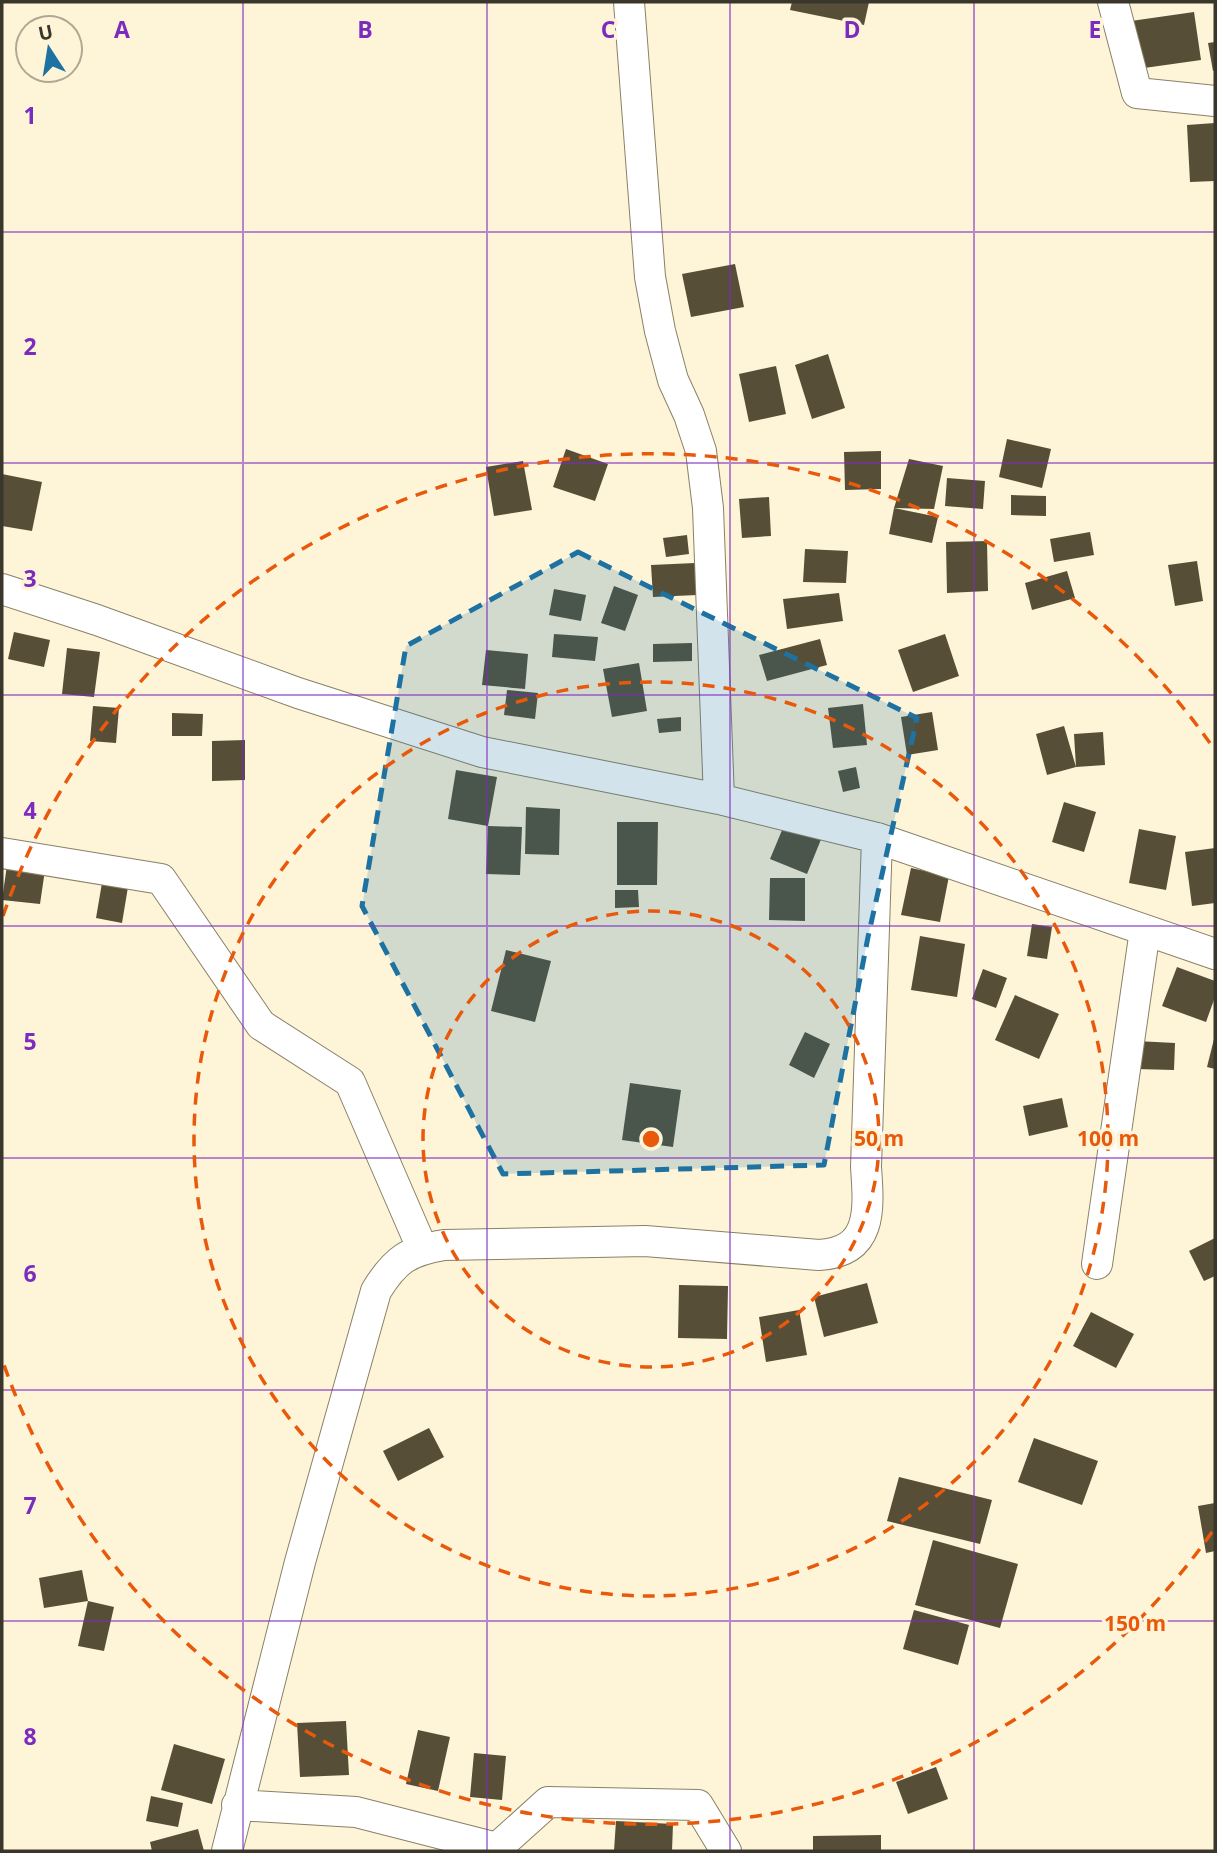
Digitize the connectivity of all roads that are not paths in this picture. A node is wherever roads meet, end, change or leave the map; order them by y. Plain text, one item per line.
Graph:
1 (629, 2) edge
2 (1113, 2) edge
3 (1215, 101) edge
4 (2, 589) edge
5 (719, 799) junction
6 (877, 838) junction
7 (2, 853) edge
8 (1145, 930) junction
9 (1215, 954) edge
10 (422, 1248) junction
11 (1097, 1264) dead end
12 (237, 1805) junction
13 (227, 1851) edge
14 (726, 1851) edge

1 - 5 street
2 - 3 street
4 - 5 street
5 - 6 street
6 - 8 street
6 - 10 street
7 - 10 street
8 - 9 street
8 - 11 street
10 - 12 street
12 - 13 street
12 - 14 street

